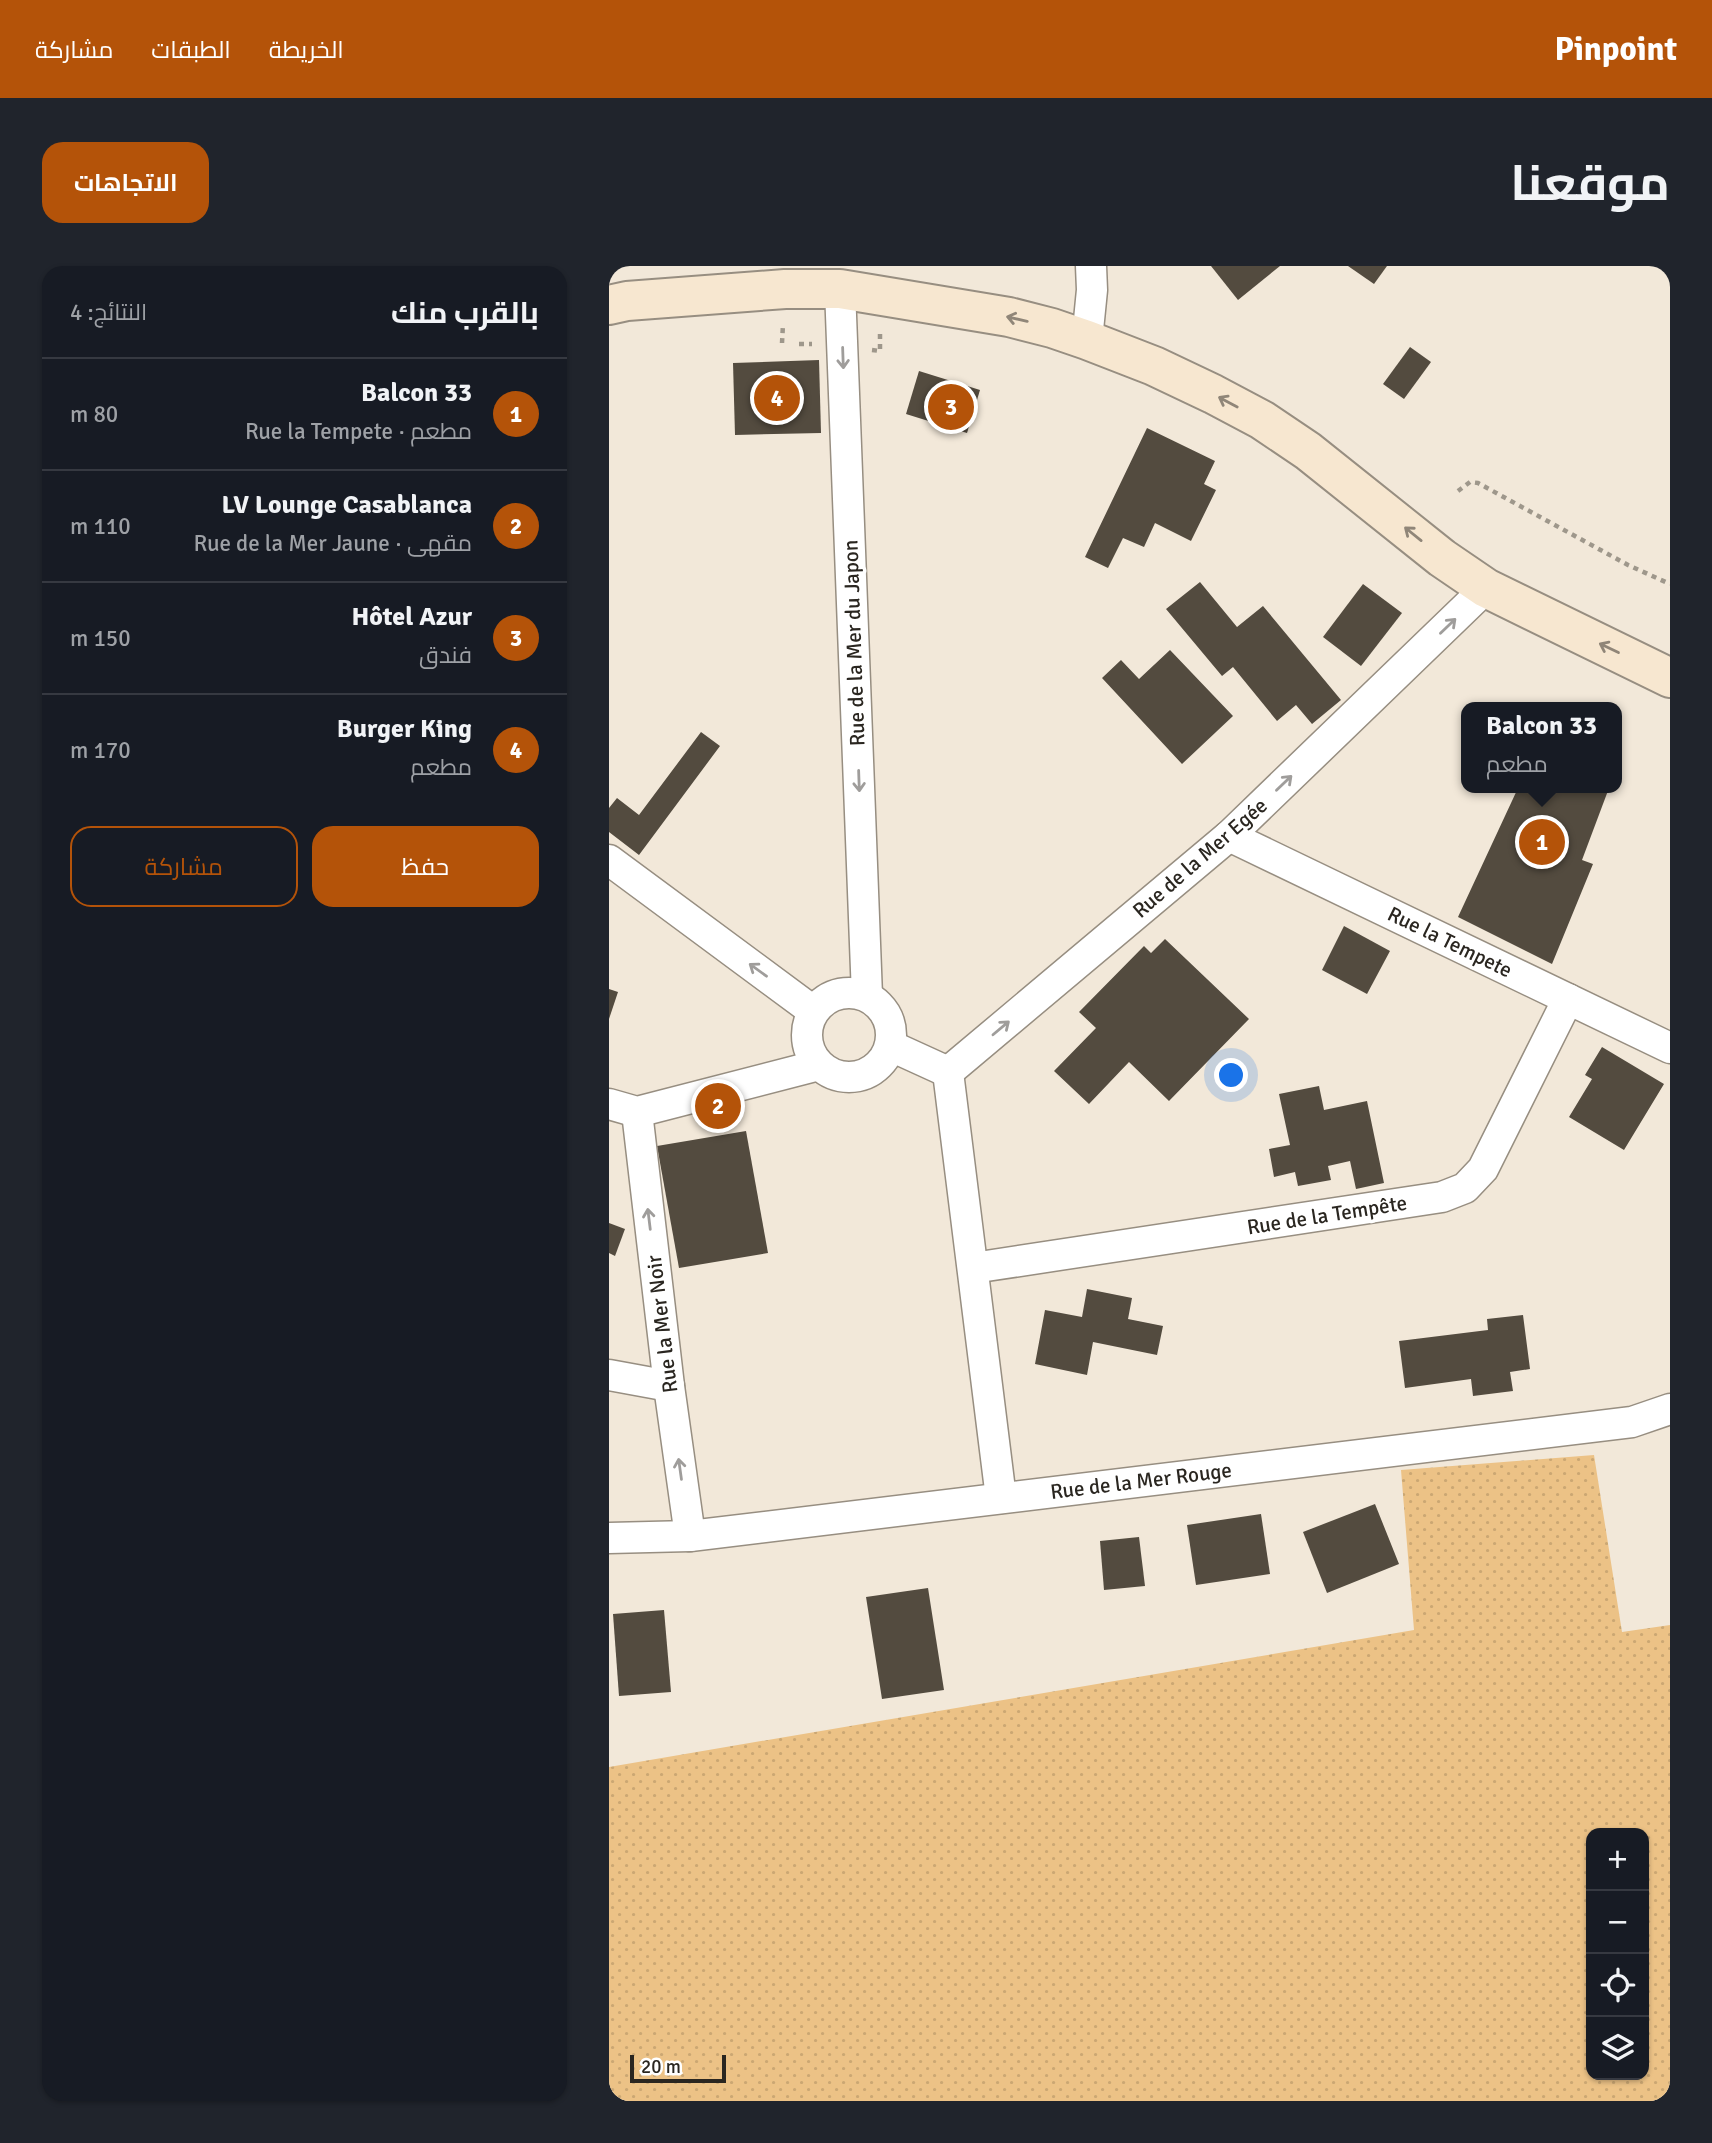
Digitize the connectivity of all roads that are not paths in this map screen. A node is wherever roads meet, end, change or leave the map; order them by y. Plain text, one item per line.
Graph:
1 (1091, 266) edge
2 (840, 289) junction
3 (609, 304) edge
4 (1087, 340) junction
5 (1486, 588) junction
6 (1670, 678) edge
7 (1229, 836) junction
8 (609, 860) edge
9 (867, 996) junction
10 (1568, 999) junction
11 (813, 1011) junction
12 (891, 1046) junction
13 (1670, 1048) edge
14 (819, 1066) junction
15 (949, 1072) junction
16 (623, 1108) edge
17 (973, 1268) junction
18 (609, 1375) edge
19 (669, 1386) junction
20 (1670, 1409) edge
21 (1001, 1498) junction
22 (690, 1536) junction
23 (609, 1538) edge

1 - 4 street
2 - 3 main road
4 -> 2 main road
2 -> 9 street, Rue de la Mer du Japon
5 -> 4 main road
6 -> 5 main road
7 -> 5 street, Rue de la Mer Egée
7 - 10 street, Rue la Tempete
15 -> 7 street, Rue de la Mer Egée
11 -> 8 street
9 - 11 street
9 - 12 street
10 - 13 street, Rue la Tempete
10 - 17 street, Rue de la Tempête
11 - 14 street
12 - 14 street
12 - 15 street
14 - 16 street
15 - 17 street
19 -> 16 street, Rue la Mer Noir
17 - 21 street
18 - 19 street
22 -> 19 street, Rue la Mer Noir
20 - 21 street, Rue de la Mer Rouge
21 - 22 street, Rue de la Mer Rouge
22 - 23 street, Rue de la Mer Rouge

